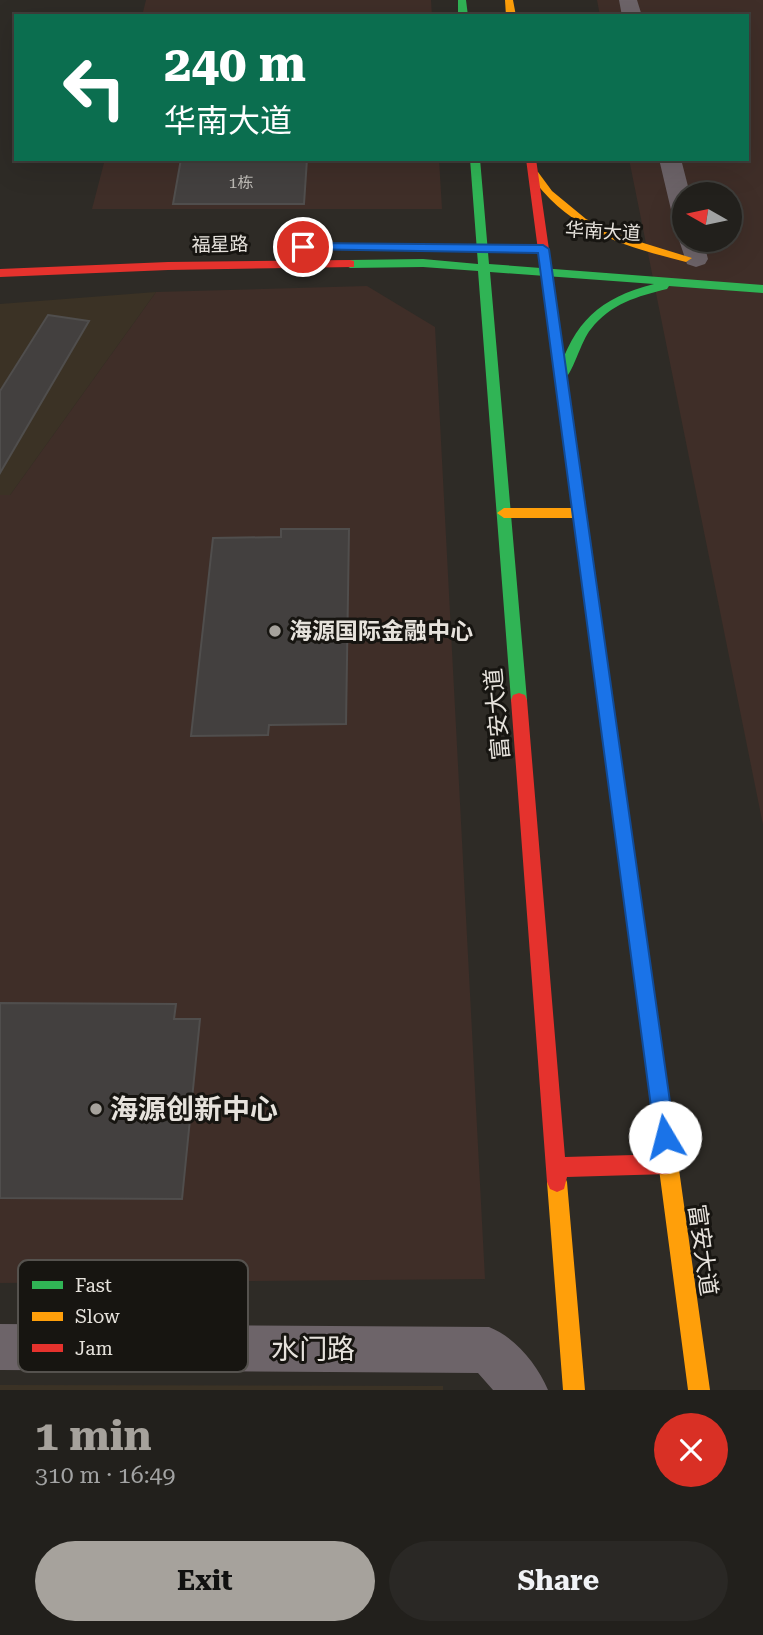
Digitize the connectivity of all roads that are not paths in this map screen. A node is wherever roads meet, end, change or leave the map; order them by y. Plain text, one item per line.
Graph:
1 (475, 161) edge
2 (671, 161) edge
3 (532, 165) edge
4 (676, 182) edge
5 (373, 247) dead end
6 (436, 248) dead end
7 (537, 249) junction
8 (565, 250) dead end
9 (602, 251) dead end
10 (696, 254) edge
11 (25, 255) dead end
12 (0, 257) edge
13 (484, 266) junction
14 (546, 271) junction
15 (0, 273) edge
16 (687, 282) junction
17 (763, 289) edge
18 (562, 385) junction
19 (503, 513) junction
20 (579, 513) junction
21 (668, 1164) junction
22 (556, 1167) junction
23 (0, 1347) edge
24 (18, 1347) edge
25 (248, 1349) edge
26 (524, 1390) edge
27 (574, 1390) edge
28 (699, 1390) edge

1 - 13 main road, 富安大道
2 - 4 street
3 - 7 main road, 富安大道
3 - 10 main road
5 - 6 main road
7 - 8 main road, 华南大道
7 - 14 main road, 富安大道
9 - 10 main road, 华南大道
11 - 12 main road
13 - 14 main road, 华南大道
13 - 15 main road, 福星路
13 - 19 main road, 富安大道
14 - 16 main road, 华南大道
14 - 18 main road, 富安大道
16 - 17 main road, 华南大道
16 - 18 main road
18 - 20 main road, 富安大道
19 - 20 main road
19 - 22 main road, 富安大道
20 - 21 main road, 富安大道
21 - 22 main road
21 - 28 main road, 富安大道
22 - 27 main road, 富安大道
23 - 24 street, 水门路
25 - 26 street, 水门路

